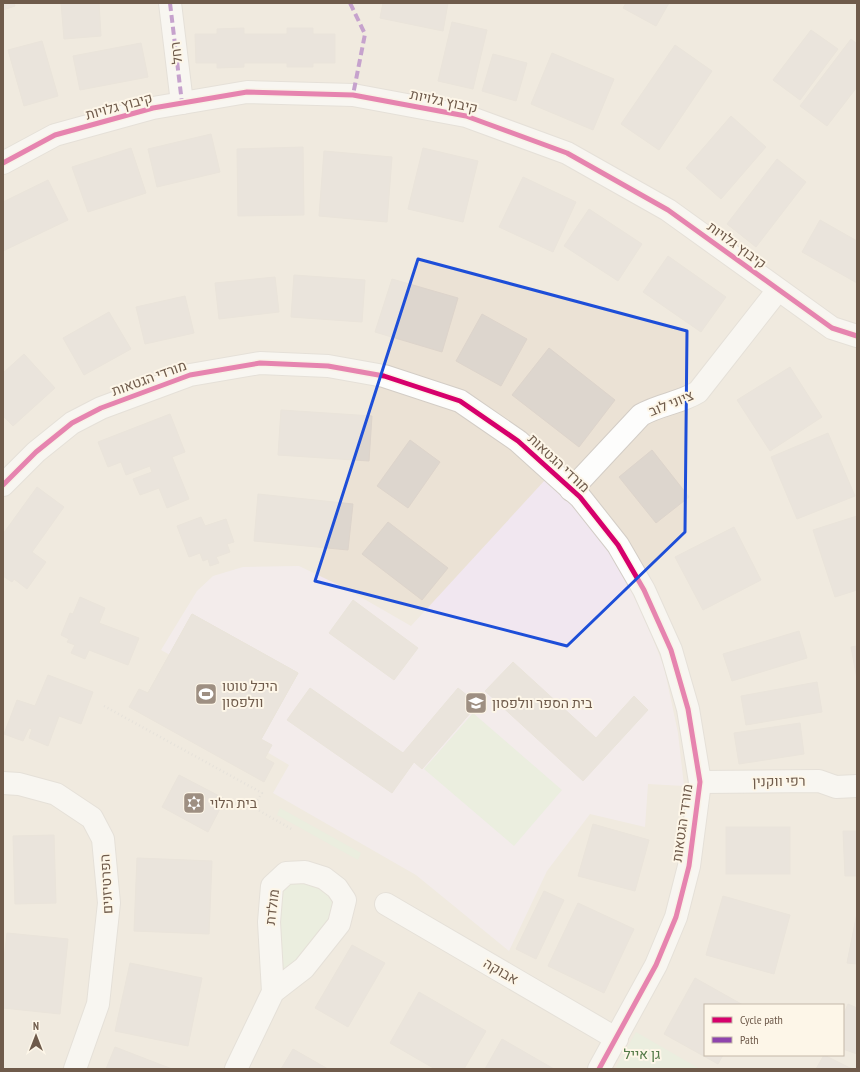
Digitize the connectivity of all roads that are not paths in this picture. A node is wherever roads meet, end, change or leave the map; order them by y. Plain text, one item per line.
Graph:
1 (170, 3) edge
2 (182, 103) junction
3 (3, 163) edge
4 (778, 290) junction
5 (857, 336) edge
6 (3, 485) edge
7 (571, 490) junction
8 (700, 782) junction
9 (3, 783) edge
10 (857, 786) edge
11 (386, 904) dead end
12 (273, 992) junction
13 (617, 1039) junction
14 (75, 1069) edge
15 (236, 1069) edge
16 (599, 1069) edge

1 - 2 street, רחל
2 - 3 street, קיבוץ גלויות
2 - 4 street, קיבוץ גלויות
4 - 5 street, קיבוץ גלויות
4 - 7 street, ציוני לוב
6 - 7 street, מורדי הגטאות
7 - 8 street, מורדי הגטאות
8 - 10 street, רפי ווקנין
8 - 13 street, מורדי הגטאות
9 - 14 street, הפרטיזנים
11 - 13 street, אבוקה
12 - 12 street, מולדת
12 - 15 street, מולדת
13 - 16 street, מורדי הגטאות

